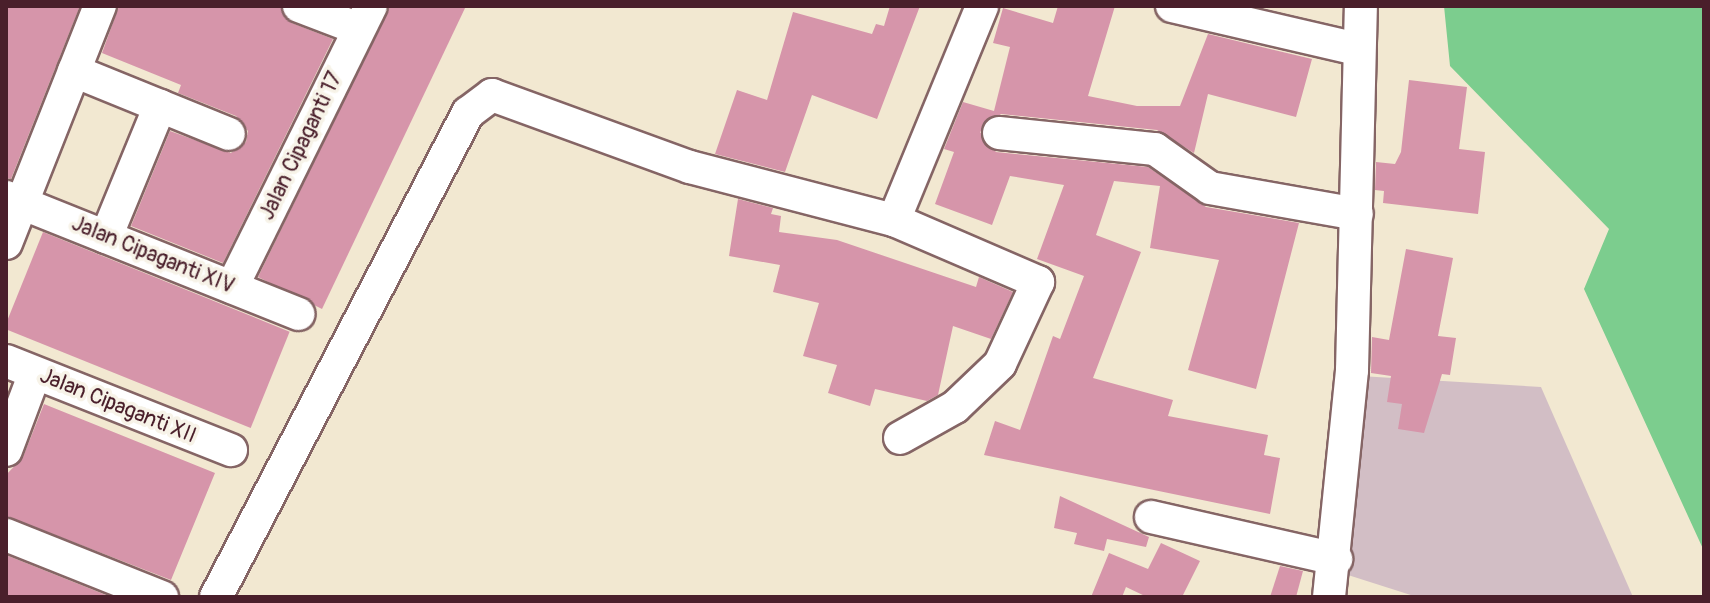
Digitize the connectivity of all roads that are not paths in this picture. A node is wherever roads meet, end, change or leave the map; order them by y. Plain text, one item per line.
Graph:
1 (100, 6) edge
2 (299, 6) edge
3 (982, 6) edge
4 (1172, 6) edge
5 (1361, 6) edge
6 (365, 18) edge
7 (1357, 49) junction
8 (74, 71) junction
9 (160, 106) junction
10 (999, 133) dead end
11 (229, 134) dead end
12 (14, 200) edge
13 (1357, 214) junction
14 (894, 220) junction
15 (106, 237) junction
16 (6, 243) edge
17 (232, 287) junction
18 (299, 314) dead end
19 (21, 367) edge
20 (900, 438) dead end
21 (6, 450) edge
22 (231, 450) dead end
23 (1151, 517) dead end
24 (6, 535) edge
25 (1336, 559) junction
26 (159, 595) edge
27 (216, 597) edge
28 (1329, 597) edge

1 - 8 street
2 - 6 street
3 - 14 street
4 - 7 street
5 - 7 street
6 - 17 street, Jalan Cipaganti 17
7 - 13 street
8 - 9 street
8 - 12 street
9 - 11 street
9 - 15 street
10 - 13 street
12 - 15 street, Jalan Cipaganti XIV
12 - 16 street
13 - 25 street
14 - 20 street
14 - 27 street
15 - 17 street, Jalan Cipaganti XIV
17 - 18 street, Jalan Cipaganti XIV
19 - 21 street
19 - 22 street, Jalan Cipaganti XII
23 - 25 street
24 - 26 street
25 - 28 street

